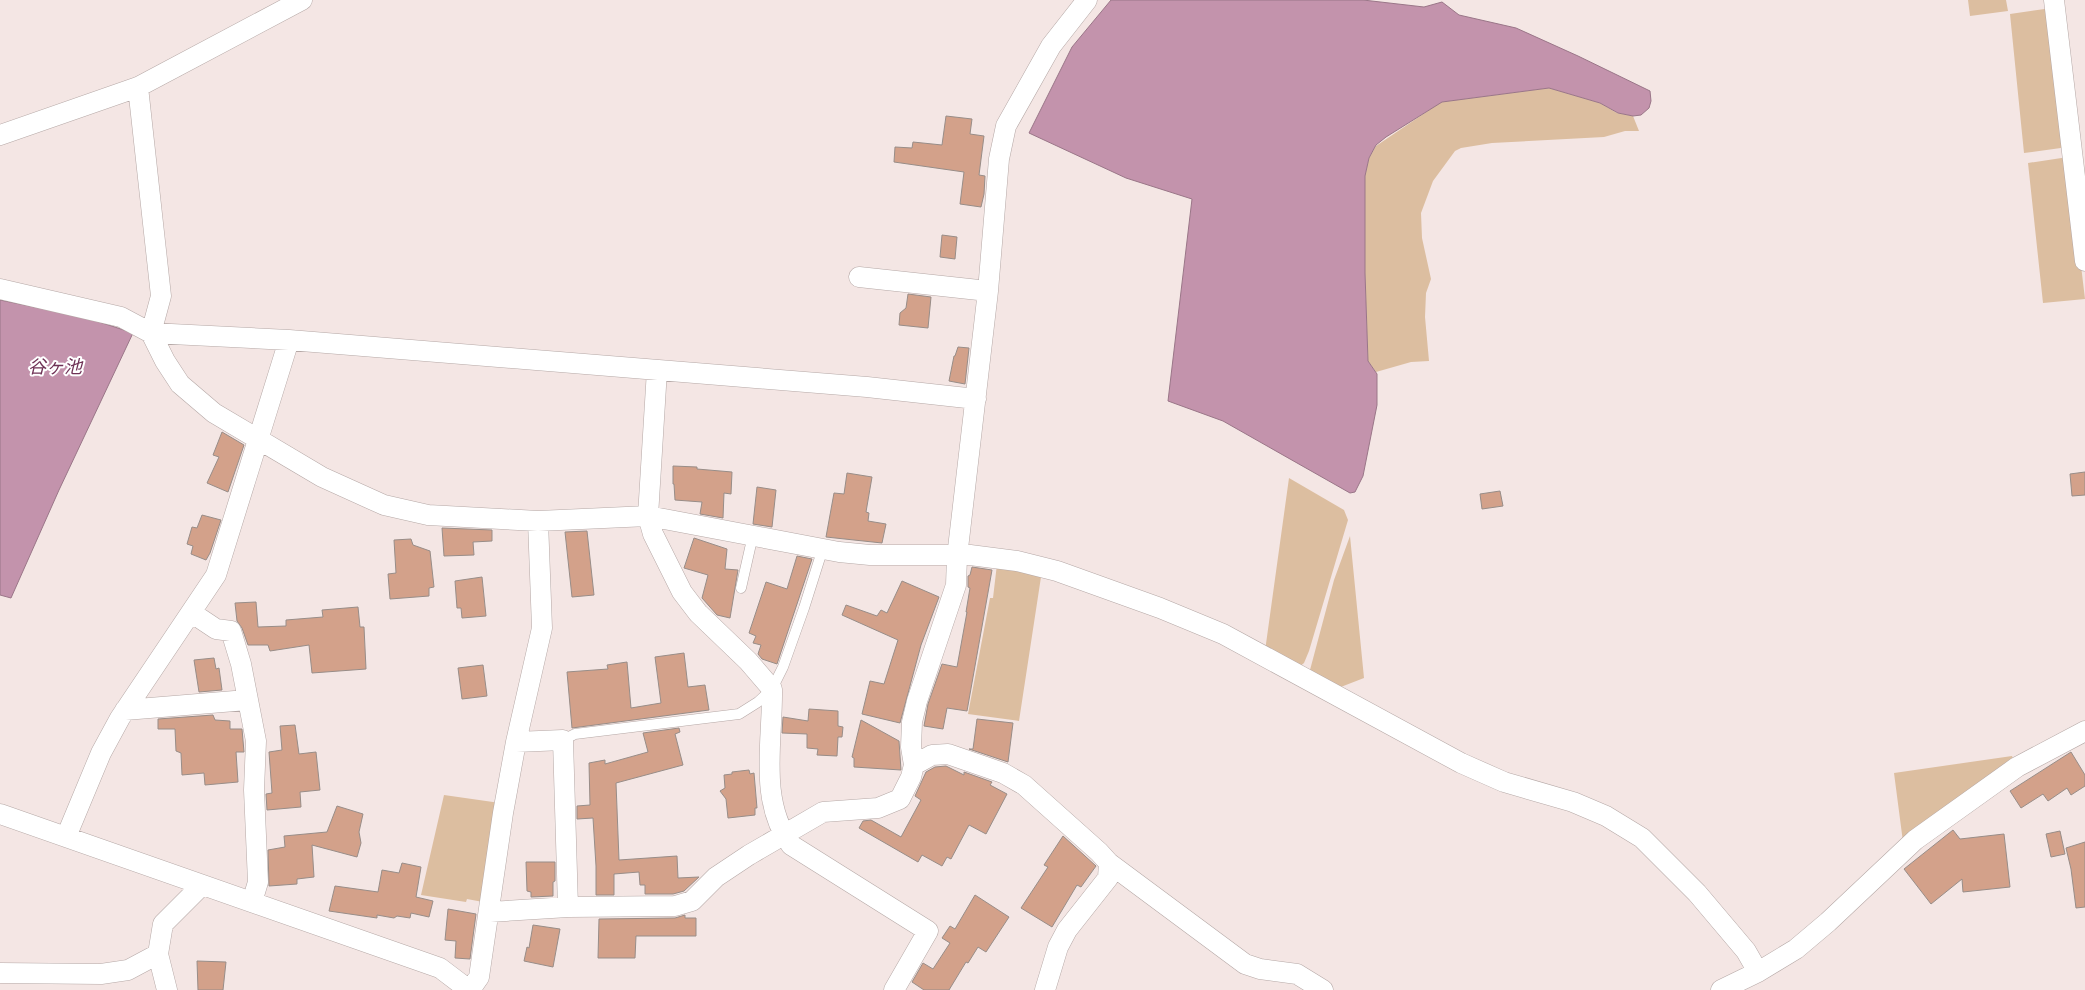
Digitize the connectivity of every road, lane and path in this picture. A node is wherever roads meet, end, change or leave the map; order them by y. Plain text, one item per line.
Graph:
1 (302, 0) edge
2 (1087, 0) edge
3 (2054, 0) edge
4 (138, 87) junction
5 (0, 135) edge
6 (2085, 261) edge
7 (859, 277) dead end
8 (0, 289) edge
9 (988, 291) junction
10 (151, 334) junction
11 (290, 340) junction
12 (657, 370) junction
13 (976, 399) junction
14 (259, 439) junction
15 (648, 516) junction
16 (538, 521) junction
17 (753, 535) junction
18 (823, 548) junction
19 (957, 557) junction
20 (741, 588) dead end
21 (192, 613) junction
22 (772, 689) junction
23 (248, 700) junction
24 (125, 710) junction
25 (2085, 731) edge
26 (563, 740) junction
27 (516, 742) junction
28 (914, 765) junction
29 (0, 814) edge
30 (783, 835) junction
31 (66, 837) junction
32 (1109, 863) junction
33 (202, 885) junction
34 (252, 902) junction
35 (568, 907) junction
36 (490, 912) junction
37 (158, 954) junction
38 (1758, 972) junction
39 (0, 974) edge
40 (166, 990) edge
41 (469, 990) edge
42 (894, 990) edge
43 (1045, 990) edge
44 (1323, 990) edge
45 (1721, 990) edge

1 - 4 street
2 - 9 street
3 - 6 street
4 - 5 street
4 - 10 street
7 - 9 street
8 - 10 street
9 - 13 street
10 - 11 street
10 - 14 street
11 - 12 street
11 - 14 street
12 - 13 street
12 - 15 street
13 - 19 street
14 - 16 street
14 - 21 street
15 - 16 street
15 - 17 street
15 - 22 street
16 - 27 street
17 - 18 street
17 - 20 lane
18 - 19 street
18 - 22 lane
19 - 28 street
19 - 38 street
21 - 23 street
21 - 24 street
22 - 26 lane
22 - 30 street
23 - 24 street
23 - 34 street
24 - 31 street
25 - 38 street
26 - 27 street
26 - 35 street
27 - 36 street
28 - 30 street
28 - 32 street
29 - 31 street
30 - 35 street
30 - 42 street
31 - 33 street
32 - 43 street
32 - 44 street
33 - 34 street
33 - 37 street
34 - 41 street
35 - 36 street
36 - 41 street
37 - 39 street
37 - 40 street
38 - 45 street

